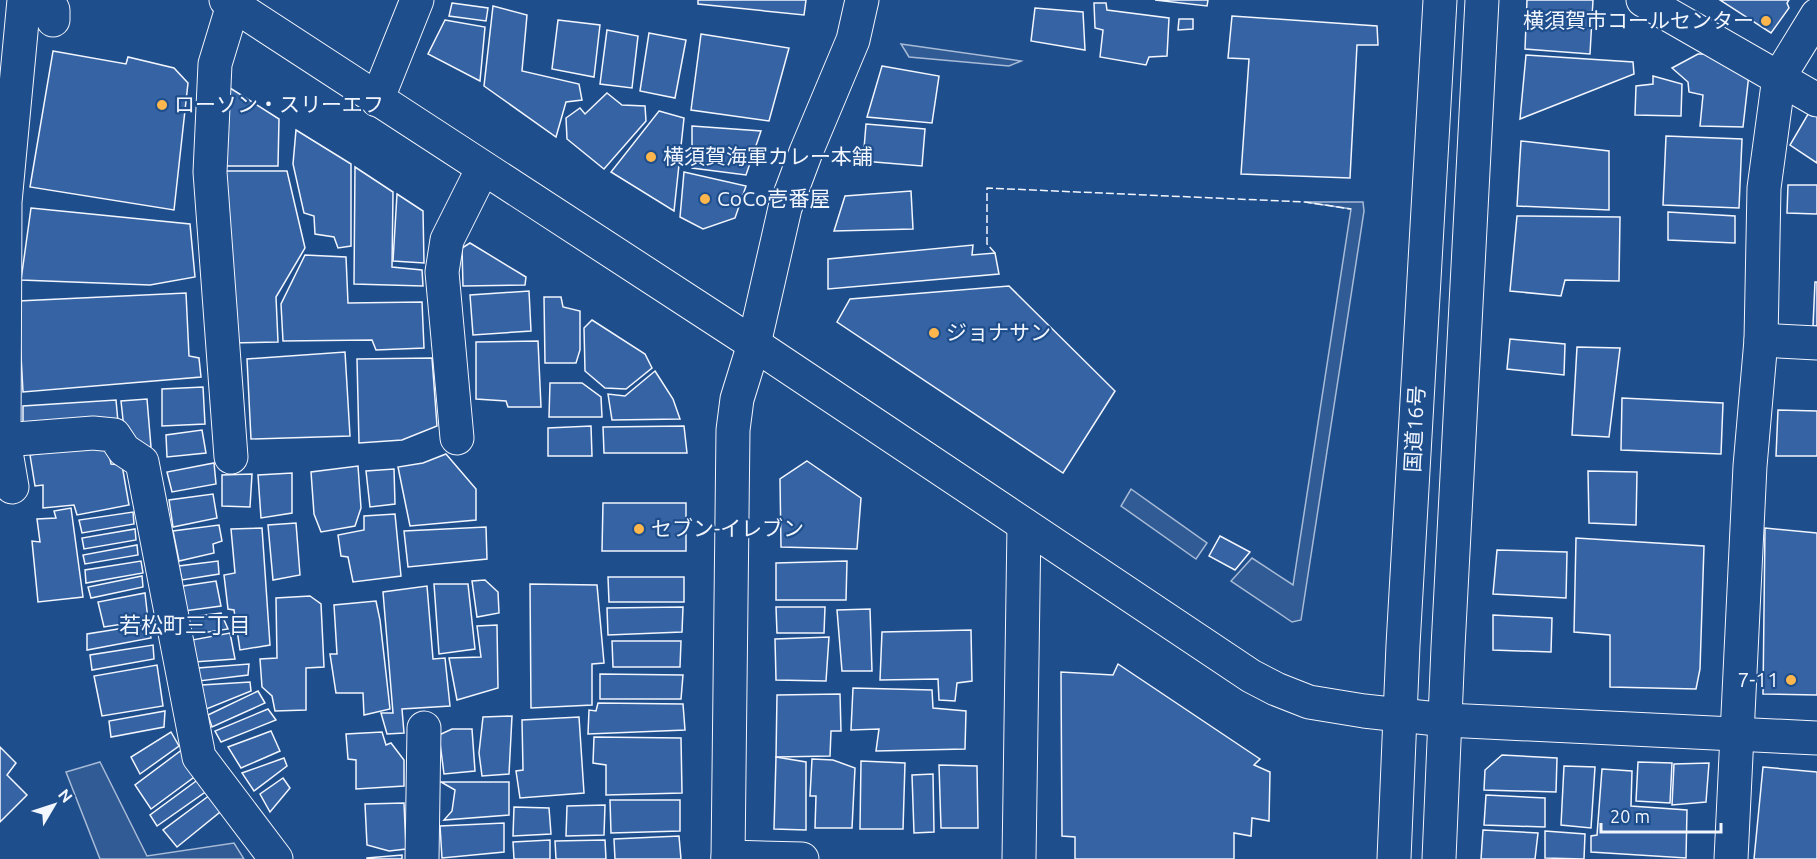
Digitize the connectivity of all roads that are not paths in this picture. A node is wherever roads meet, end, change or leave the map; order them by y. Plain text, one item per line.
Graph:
1 (24, 0) edge
2 (201, 0) edge
3 (417, 0) edge
4 (862, 0) edge
5 (1440, 0) edge
6 (1482, 0) edge
7 (1642, 0) edge
8 (229, 2) edge
9 (1817, 15) edge
10 (1779, 77) junction
11 (377, 100) junction
12 (1817, 100) edge
13 (483, 168) junction
14 (1761, 340) junction
15 (1817, 343) edge
16 (754, 344) junction
17 (457, 438) dead end
18 (4, 440) junction
19 (231, 457) dead end
20 (12, 487) dead end
21 (1024, 525) junction
22 (1401, 715) junction
23 (1446, 720) junction
24 (424, 728) dead end
25 (1738, 734) junction
26 (1817, 738) edge
27 (728, 858) edge
28 (276, 859) edge
29 (422, 859) edge
30 (802, 859) edge
31 (1019, 859) edge
32 (1394, 859) edge
33 (1439, 859) edge
34 (1731, 859) edge

1 - 18 main road
2 - 8 main road
3 - 11 main road
4 - 16 main road
5 - 22 main road, 国道16号
6 - 23 main road, 国道16号
7 - 10 main road
8 - 11 main road
8 - 19 main road
9 - 10 main road
10 - 12 main road
10 - 14 main road
11 - 13 main road
13 - 16 main road
13 - 17 main road
14 - 15 main road
14 - 25 main road
16 - 21 main road
16 - 27 main road
18 - 20 main road
18 - 28 main road
21 - 22 main road
21 - 31 main road
22 - 23 main road
22 - 32 main road, 国道16号
23 - 25 main road
23 - 33 main road, 国道16号
24 - 29 main road
25 - 26 main road
25 - 34 main road
27 - 30 main road

